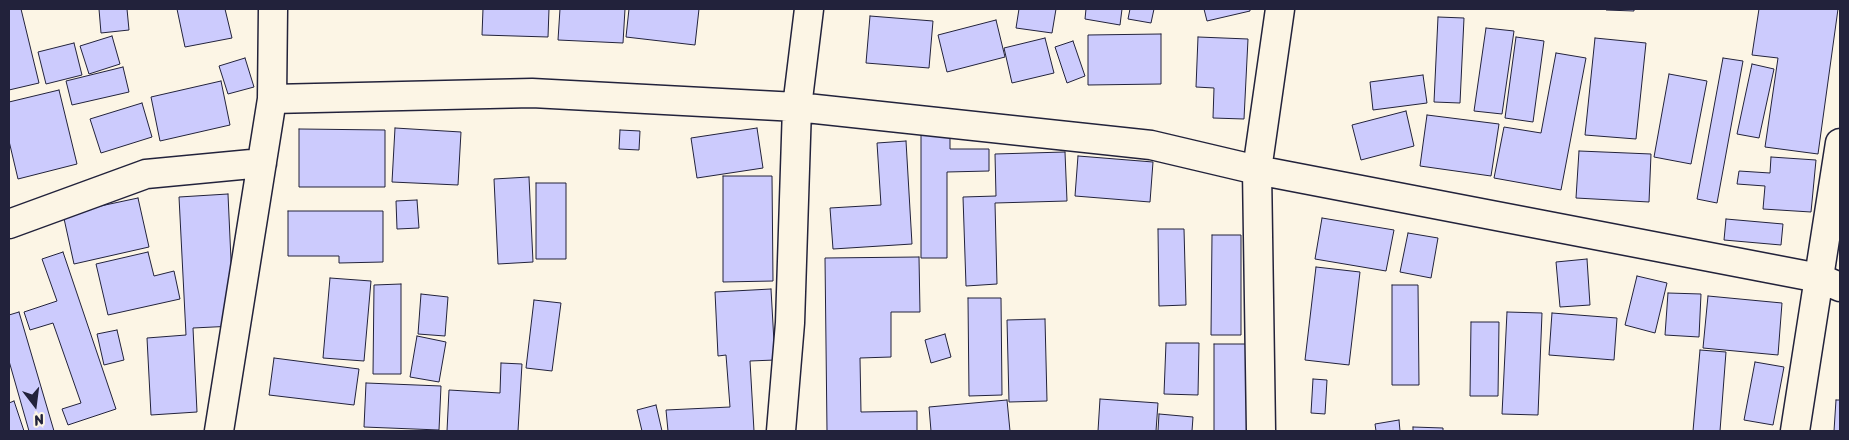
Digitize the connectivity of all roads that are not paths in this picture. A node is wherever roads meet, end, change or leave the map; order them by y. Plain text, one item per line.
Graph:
1 (273, 9) edge
2 (809, 9) edge
3 (1280, 9) edge
4 (272, 99) junction
5 (797, 106) junction
6 (1840, 143) edge
7 (262, 163) junction
8 (1257, 170) junction
9 (9, 224) edge
10 (1830, 282) edge
11 (219, 431) edge
12 (781, 431) edge
13 (1261, 431) edge
14 (1795, 431) edge

1 - 4 street
2 - 5 street
3 - 8 street
4 - 5 street
4 - 7 street
5 - 8 street
5 - 12 street
6 - 10 street
7 - 9 street
7 - 11 street
8 - 10 street
8 - 13 street
10 - 14 street

